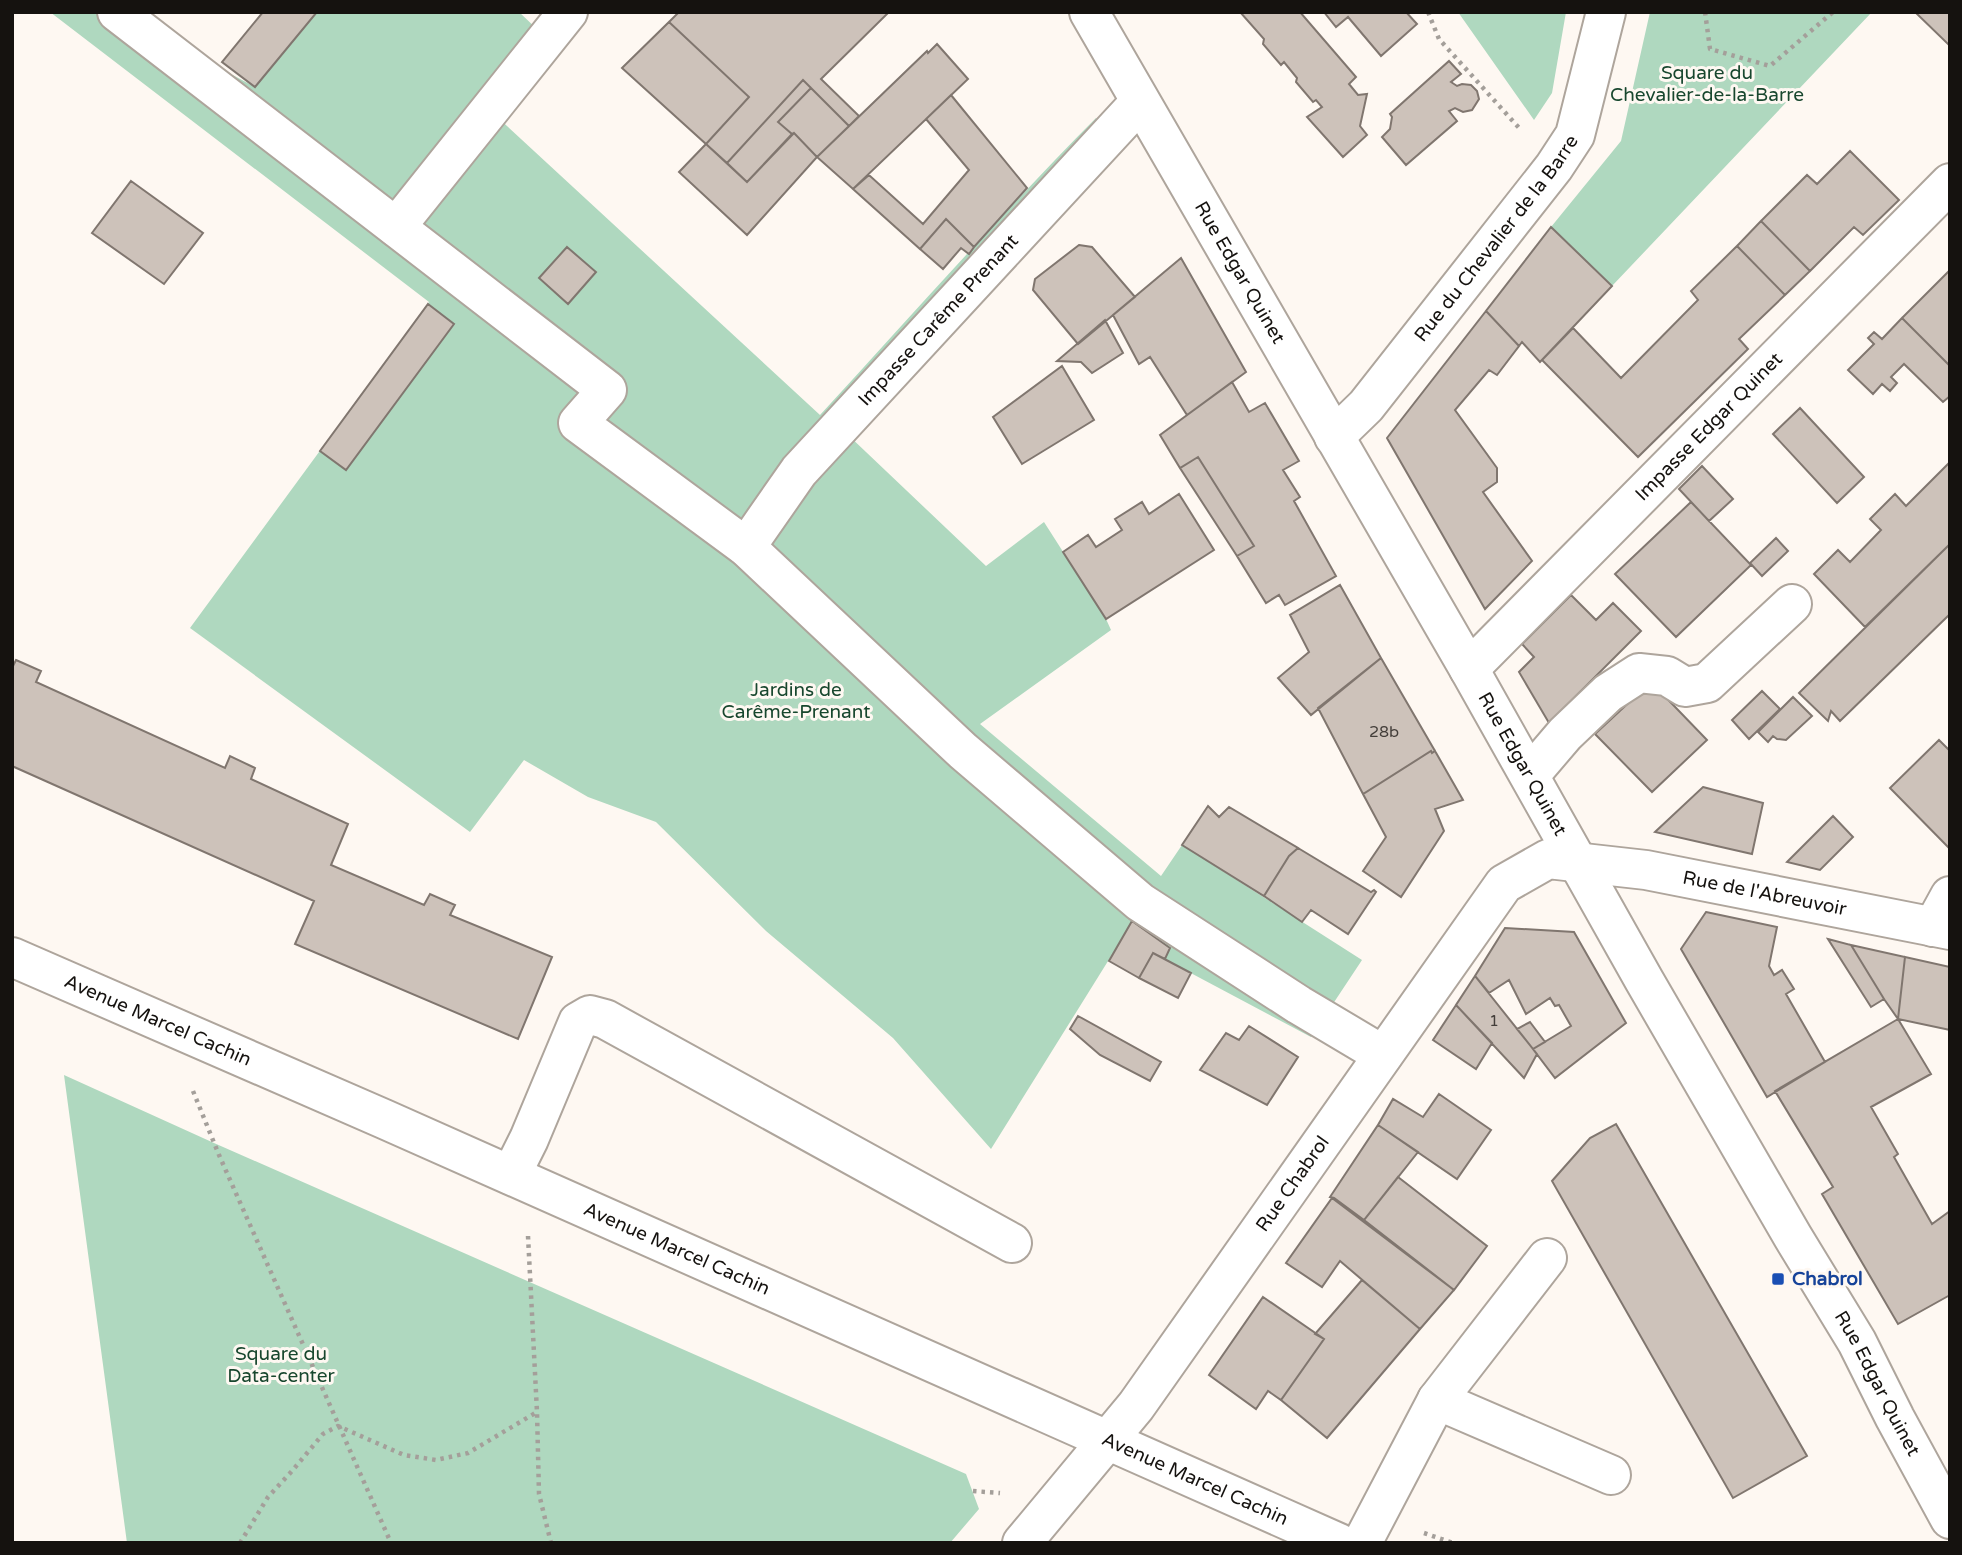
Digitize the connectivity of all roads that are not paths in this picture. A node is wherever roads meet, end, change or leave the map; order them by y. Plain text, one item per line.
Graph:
1 (117, 12) edge
2 (568, 12) edge
3 (1088, 12) edge
4 (1606, 12) edge
5 (1140, 102) junction
6 (1950, 183) edge
7 (396, 227) junction
8 (1334, 438) junction
9 (746, 547) junction
10 (1792, 604) dead end
11 (1469, 669) junction
12 (1530, 775) junction
13 (1579, 863) junction
14 (1944, 918) edge
15 (12, 957) edge
16 (1383, 1055) junction
17 (511, 1175) junction
18 (1012, 1243) dead end
19 (1547, 1258) dead end
20 (1437, 1400) junction
21 (1108, 1441) junction
22 (1611, 1475) dead end
23 (1950, 1519) edge
24 (1022, 1543) edge
25 (1339, 1543) edge
26 (1362, 1543) edge

1 - 7 street
2 - 7 street
3 - 5 street, Rue Edgar Quinet
4 - 8 street, Rue du Chevalier de la Barre
5 - 8 street, Rue Edgar Quinet
5 - 9 street, Impasse Carême Prenant
6 - 11 street, Impasse Edgar Quinet
7 - 9 street
8 - 11 street, Rue Edgar Quinet
9 - 16 street
10 - 12 street
11 - 12 street, Rue Edgar Quinet
12 - 13 street, Rue Edgar Quinet
13 - 14 street, Rue de l'Abreuvoir
13 - 16 street, Rue Chabrol
13 - 23 street, Rue Edgar Quinet
15 - 17 street, Avenue Marcel Cachin
16 - 21 street, Rue Chabrol
17 - 18 street
17 - 21 street, Avenue Marcel Cachin
19 - 20 street
20 - 22 street
20 - 26 street
21 - 24 street, Rue Chabrol
21 - 25 street, Avenue Marcel Cachin

